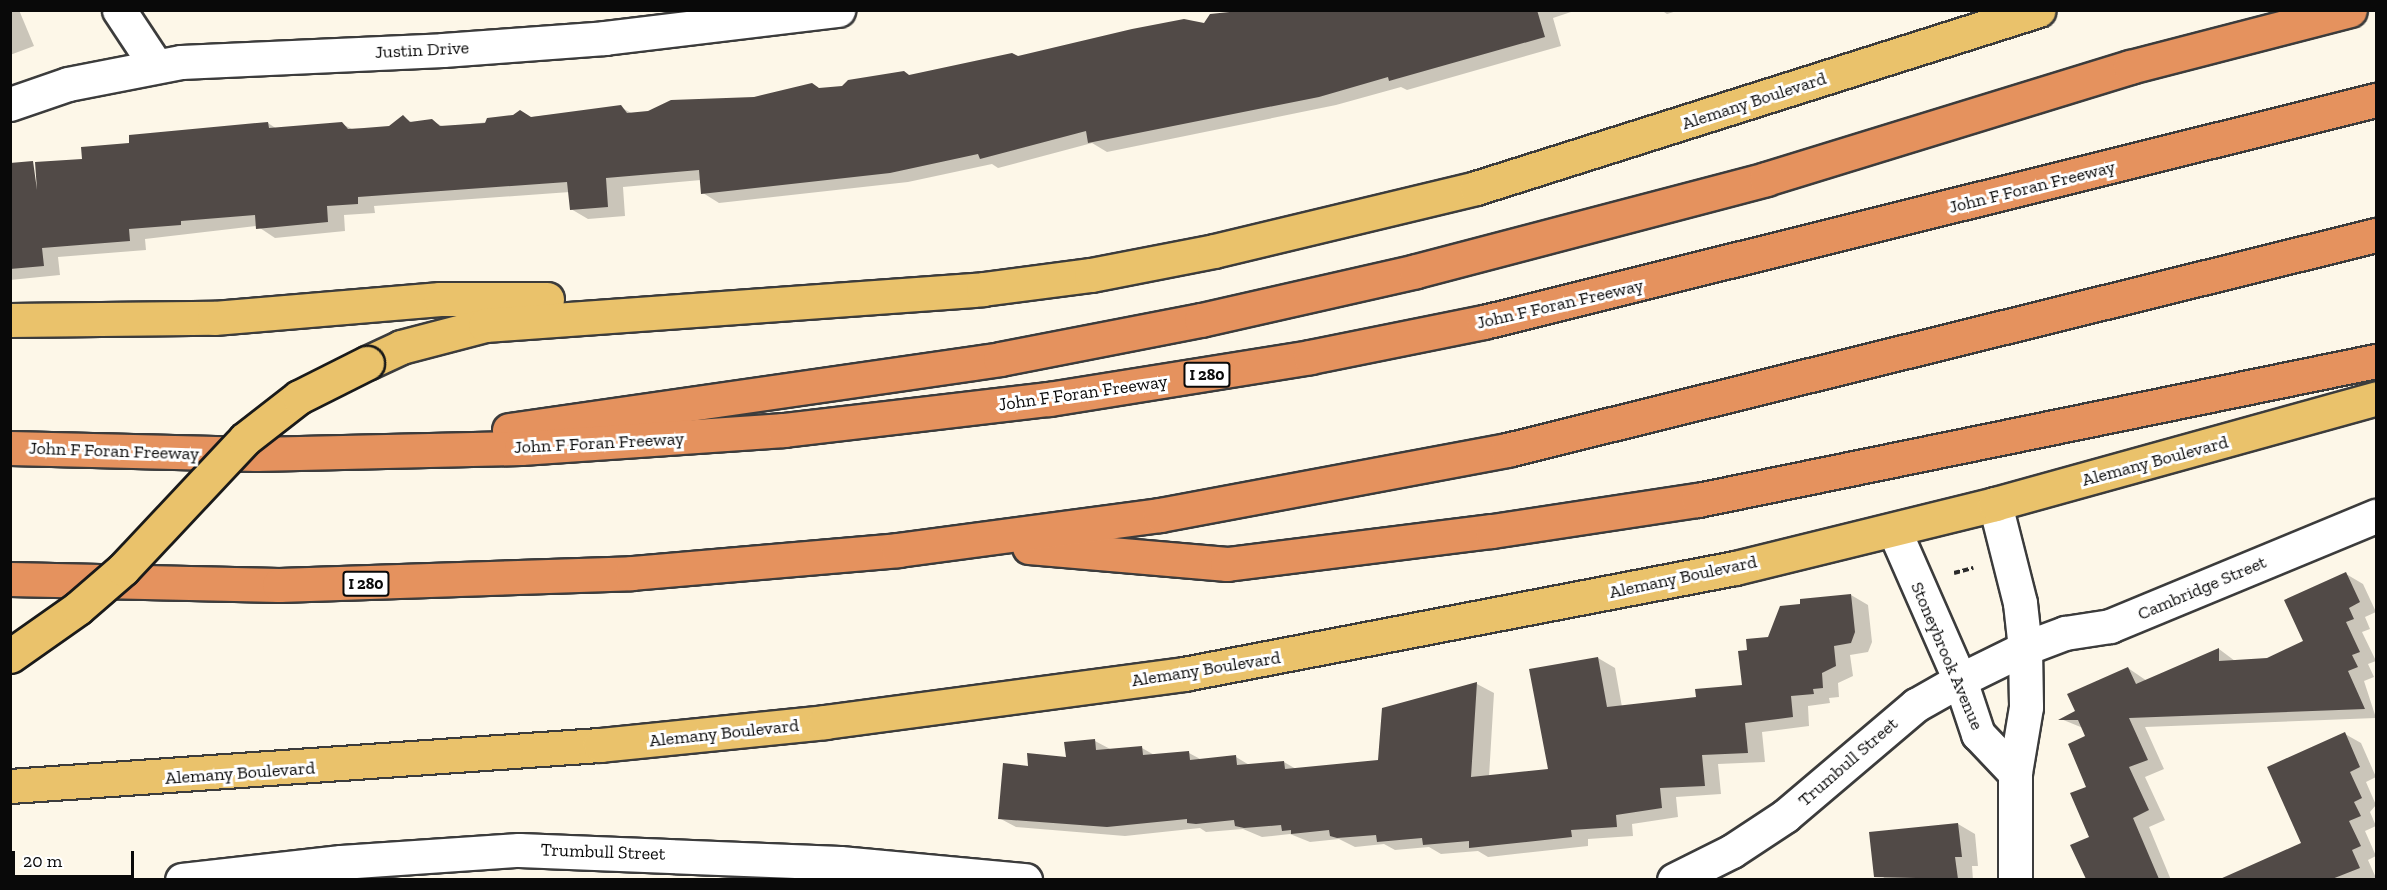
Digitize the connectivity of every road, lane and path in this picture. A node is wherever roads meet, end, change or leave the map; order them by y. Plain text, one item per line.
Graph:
1 (119, 10) edge
2 (838, 10) edge
3 (2039, 10) edge
4 (2350, 10) edge
5 (156, 66) junction
6 (2376, 100) edge
7 (10, 104) edge
8 (2376, 235) edge
9 (849, 299) junction
10 (10, 320) edge
11 (2376, 361) edge
12 (2376, 399) edge
13 (10, 448) edge
14 (344, 453) junction
15 (1995, 504) junction
16 (2376, 516) edge
17 (1894, 530) junction
18 (964, 542) junction
19 (1974, 568) dead end
20 (1943, 576) dead end
21 (10, 579) edge
22 (2025, 648) junction
23 (10, 656) edge
24 (1960, 680) junction
25 (2015, 773) junction
26 (10, 786) edge
27 (182, 879) edge
28 (1025, 879) edge
29 (1674, 879) edge
30 (2015, 879) edge

1 - 5 street
2 - 5 street, Justin Drive
3 - 9 main road, Alemany Boulevard
4 - 14 highway
5 - 7 street, Justin Drive
6 - 14 highway, John F Foran Freeway / I 280
8 - 18 highway, I 280
9 - 10 main road
9 - 23 main road, Alemany Boulevard, bridge
11 - 18 highway
12 - 15 main road, Alemany Boulevard
13 - 14 highway, John F Foran Freeway / I 280
15 - 17 main road, Alemany Boulevard
15 - 22 street
16 - 22 street, Cambridge Street
17 - 24 street, Stoneybrook Avenue
17 - 26 main road, Alemany Boulevard
18 - 21 highway, I 280
19 - 20 path
22 - 24 street, Trumbull Street
22 - 25 street
24 - 25 street, Stoneybrook Avenue
24 - 29 street, Trumbull Street
25 - 30 street
27 - 28 street, Trumbull Street

